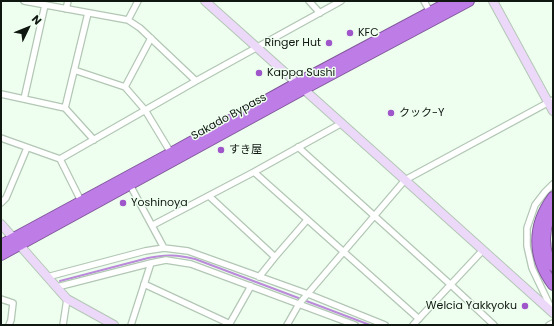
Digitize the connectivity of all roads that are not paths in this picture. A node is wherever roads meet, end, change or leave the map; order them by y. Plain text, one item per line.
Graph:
1 (24, 1) edge
2 (68, 1) edge
3 (138, 1) edge
4 (204, 1) edge
5 (309, 1) edge
6 (341, 1) edge
7 (424, 1) edge
8 (451, 1) edge
9 (469, 1) edge
10 (493, 1) edge
11 (45, 5) junction
12 (66, 9) junction
13 (430, 12) junction
14 (88, 13) junction
15 (320, 13) junction
16 (128, 20) junction
17 (151, 38) junction
18 (257, 47) junction
19 (74, 70) junction
20 (196, 81) junction
21 (301, 86) junction
22 (125, 87) junction
23 (1, 94) edge
24 (24, 99) junction
25 (551, 101) edge
26 (65, 108) junction
27 (145, 110) junction
28 (553, 111) edge
29 (342, 123) junction
30 (1, 138) edge
31 (94, 140) junction
32 (27, 148) junction
33 (298, 148) junction
34 (171, 153) junction
35 (60, 159) junction
36 (254, 172) junction
37 (406, 180) junction
38 (553, 184) edge
39 (130, 185) junction
40 (209, 196) junction
41 (553, 197) edge
42 (82, 201) junction
43 (1, 203) edge
44 (553, 209) edge
45 (374, 216) junction
46 (307, 220) junction
47 (1, 224) edge
48 (153, 225) junction
49 (16, 242) junction
50 (1, 245) edge
51 (164, 248) junction
52 (483, 250) junction
53 (343, 252) junction
54 (1, 255) edge
55 (275, 257) junction
56 (151, 263) junction
57 (553, 266) edge
58 (47, 277) junction
59 (258, 277) junction
60 (539, 282) junction
61 (144, 284) junction
62 (451, 285) junction
63 (251, 286) junction
64 (553, 286) edge
65 (56, 287) junction
66 (529, 292) junction
67 (308, 294) junction
68 (1, 299) edge
69 (67, 299) junction
70 (300, 304) junction
71 (553, 313) edge
72 (419, 319) junction
73 (553, 323) edge
74 (9, 325) edge
75 (63, 325) edge
76 (114, 325) edge
77 (131, 325) edge
78 (230, 325) edge
79 (287, 325) edge
80 (353, 325) edge
81 (386, 325) edge
82 (413, 325) edge
83 (494, 325) edge
84 (549, 325) edge

1 - 11 street
2 - 12 street
3 - 16 street
4 - 18 street
5 - 15 street
6 - 15 street
7 - 13 street
8 - 13 highway, Sakado Bypass
9 - 21 highway, Sakado Bypass
10 - 25 street
11 - 12 street
11 - 24 street
12 - 14 street
13 - 21 highway, Sakado Bypass
14 - 16 street
14 - 19 street
15 - 18 street
16 - 17 street
17 - 20 street
17 - 22 street
18 - 20 street
18 - 21 street
19 - 22 street
19 - 26 street
20 - 27 street
21 - 29 street
21 - 34 highway, Sakado Bypass
21 - 39 highway, Sakado Bypass
22 - 27 street
23 - 24 street
24 - 26 street
25 - 28 street
25 - 37 street
26 - 31 street
27 - 31 street
27 - 34 street
29 - 33 street
29 - 37 street
30 - 32 street
31 - 35 street
32 - 35 street
32 - 43 street
33 - 36 street
33 - 45 street
34 - 42 highway, Sakado Bypass
35 - 42 street
36 - 40 street
36 - 46 street
37 - 45 street
37 - 52 street
38 - 60 street
39 - 48 street
39 - 49 highway, Sakado Bypass
40 - 48 street
40 - 55 street
41 - 64 highway
42 - 49 highway, Sakado Bypass
44 - 57 highway
45 - 53 street
45 - 62 street
46 - 53 street
46 - 55 street
47 - 49 street
48 - 51 street
49 - 50 highway, Sakado Bypass
49 - 54 highway, Sakado Bypass
49 - 58 street
51 - 58 street
51 - 59 street
52 - 62 street
52 - 66 street
53 - 67 street
53 - 72 street
55 - 59 street
56 - 61 street
56 - 63 street
56 - 65 street
58 - 65 street
59 - 67 street
60 - 66 street
60 - 71 street
61 - 77 street
61 - 78 street
62 - 72 street
62 - 83 street
63 - 70 street
63 - 78 street
65 - 69 street
66 - 71 street
67 - 70 street
67 - 81 street
68 - 74 street
69 - 75 street
69 - 76 street
70 - 79 street
70 - 80 street
72 - 82 street
73 - 84 street

